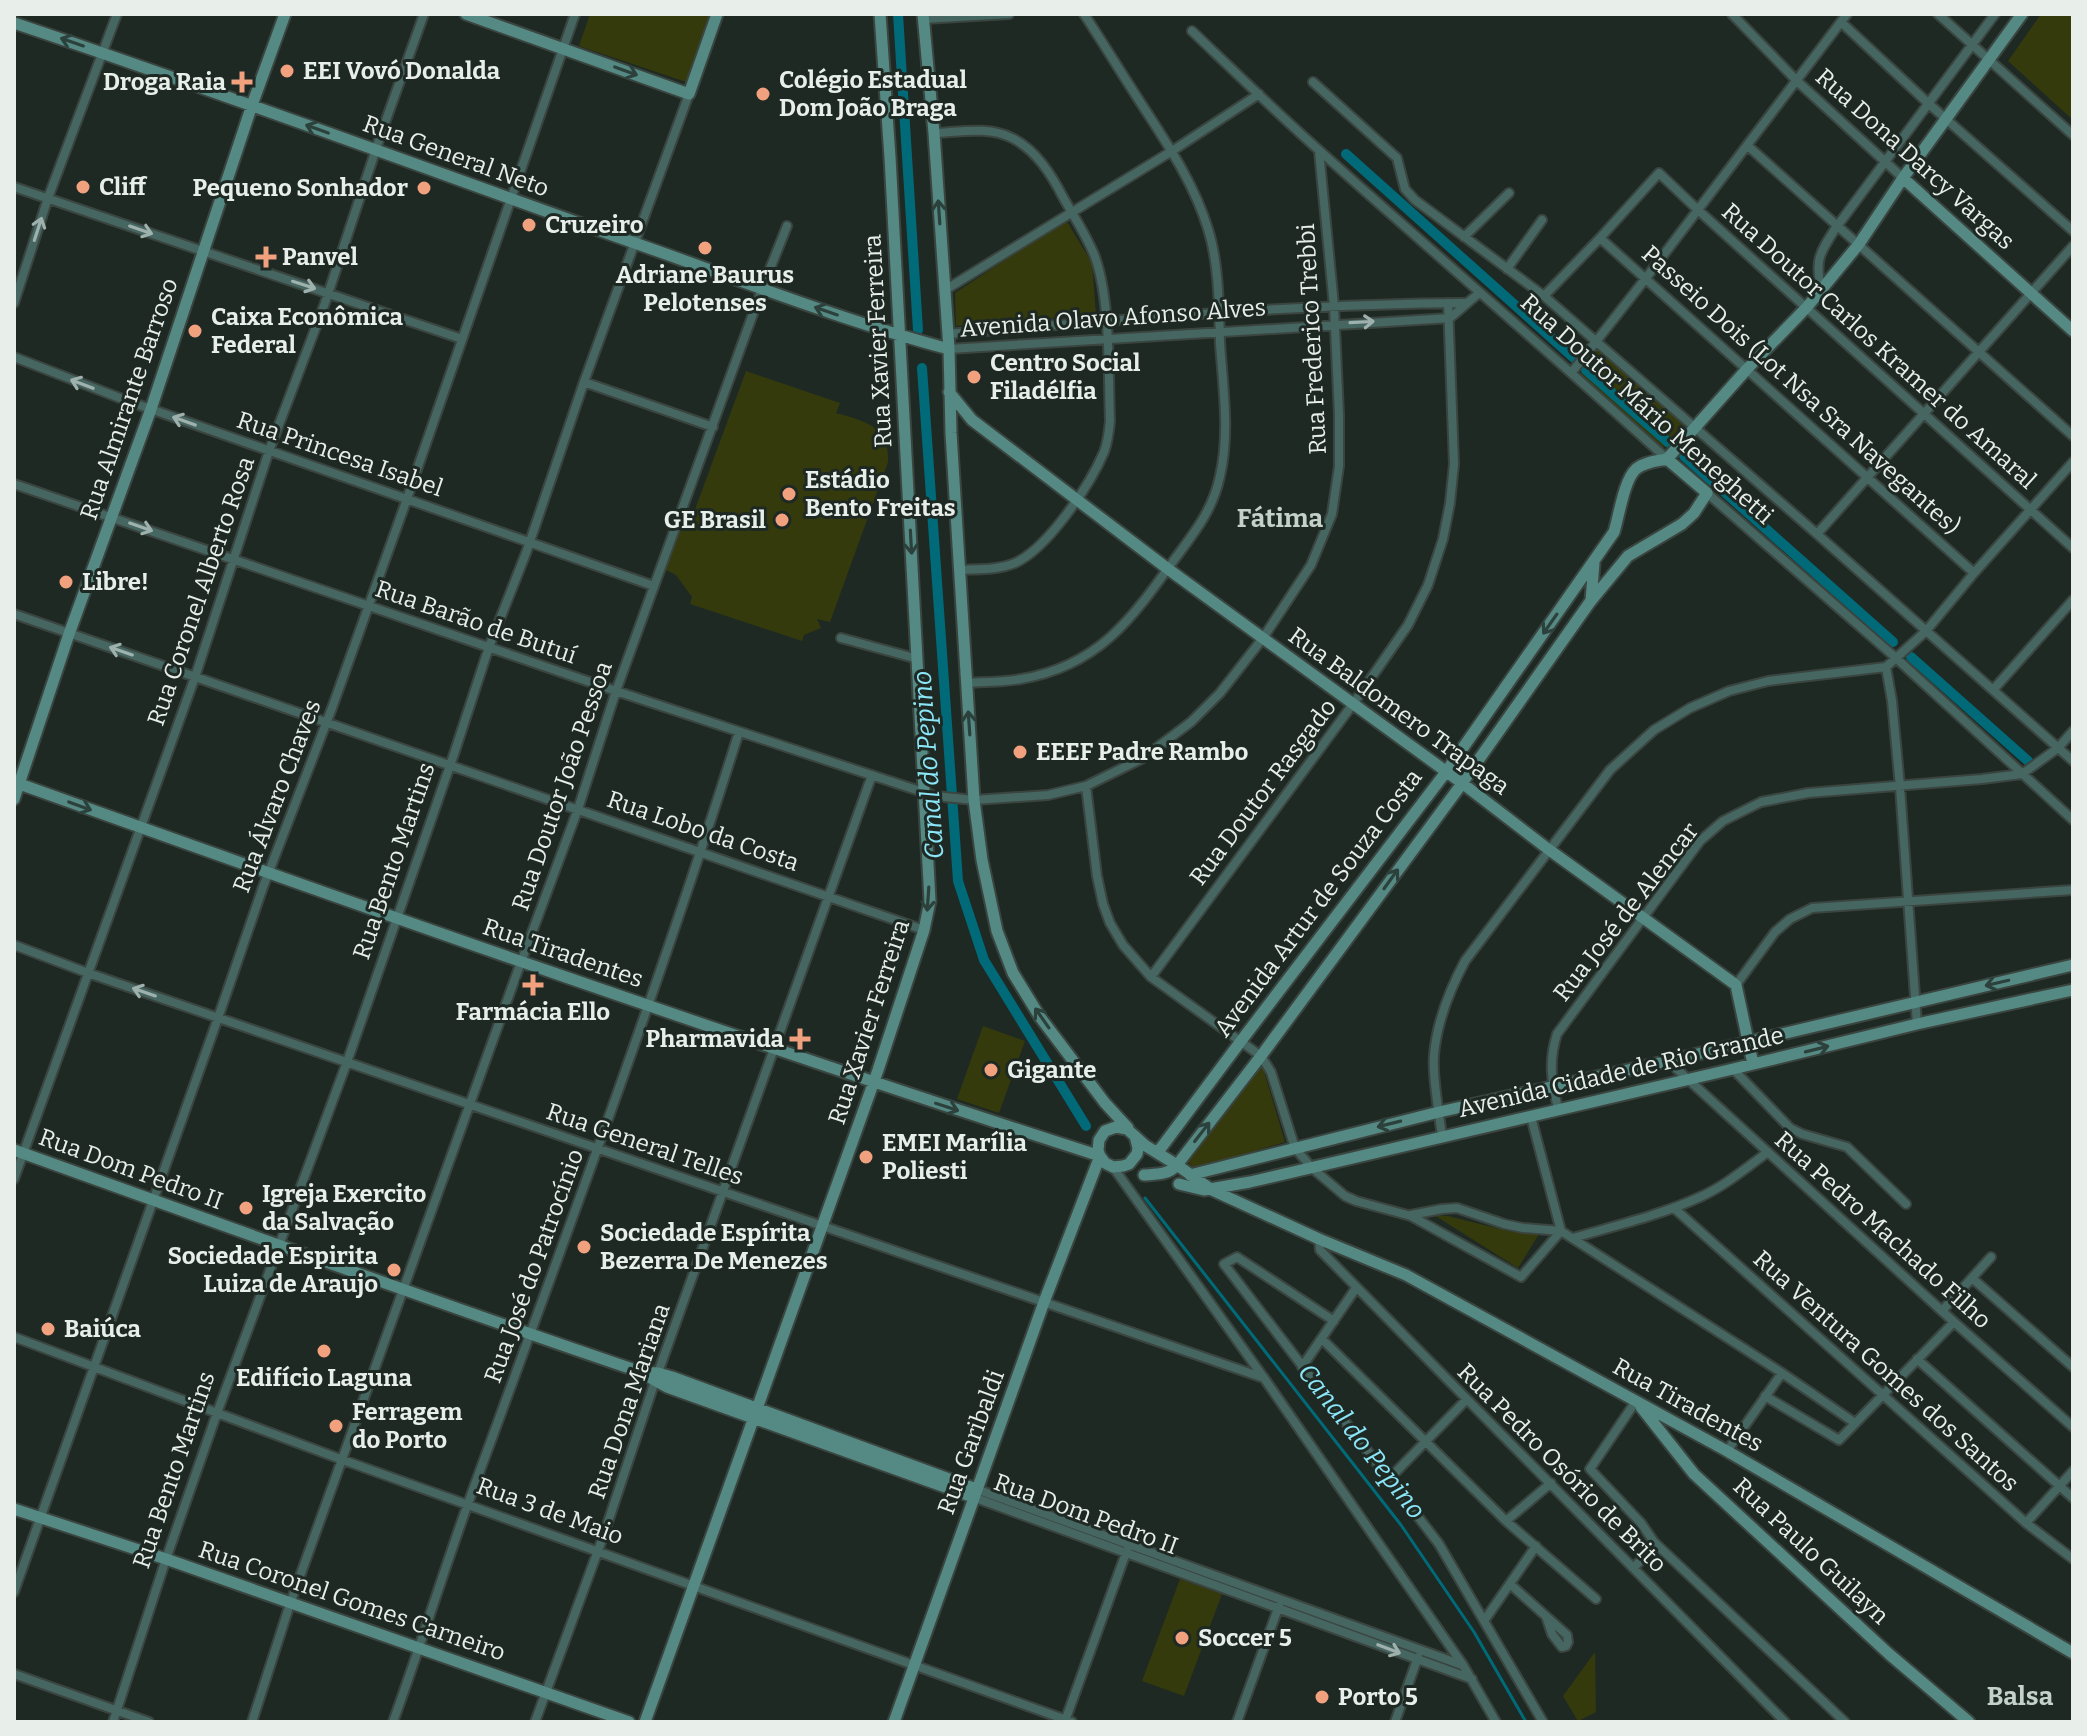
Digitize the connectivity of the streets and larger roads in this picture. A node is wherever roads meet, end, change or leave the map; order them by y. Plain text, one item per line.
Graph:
1 (117, 14) edge
2 (285, 14) edge
3 (424, 14) edge
4 (466, 14) edge
5 (575, 14) edge
6 (717, 14) edge
7 (880, 14) edge
8 (1009, 14) edge
9 (1084, 14) edge
10 (1732, 14) edge
11 (1847, 14) edge
12 (1938, 14) edge
13 (1995, 14) edge
14 (2022, 14) edge
15 (923, 16) edge
16 (1841, 22) junction
17 (14, 23) edge
18 (1192, 31) dead end
19 (1973, 45) junction
20 (562, 49) junction
21 (103, 53) junction
22 (1990, 60) junction
23 (1797, 81) junction
24 (1313, 82) dead end
25 (689, 94) junction
26 (1259, 94) junction
27 (1929, 104) junction
28 (252, 105) junction
29 (1945, 119) junction
30 (934, 133) junction
31 (2073, 135) edge
32 (1748, 146) junction
33 (376, 150) junction
34 (1172, 151) junction
35 (1319, 151) junction
36 (1885, 162) junction
37 (1903, 178) junction
38 (14, 187) edge
39 (1509, 193) dead end
40 (48, 198) junction
41 (512, 199) junction
42 (1698, 210) junction
43 (1071, 211) junction
44 (1542, 220) dead end
45 (787, 226) dead end
46 (2073, 231) edge
47 (1464, 237) junction
48 (1600, 238) junction
49 (635, 243) junction
50 (1859, 244) junction
51 (2073, 246) edge
52 (203, 252) junction
53 (1507, 269) junction
54 (1646, 278) junction
55 (762, 289) junction
56 (945, 290) junction
57 (1821, 290) junction
58 (328, 293) junction
59 (1479, 293) junction
60 (2031, 293) junction
61 (1544, 296) junction
62 (14, 303) edge
63 (1448, 303) junction
64 (1466, 303) junction
65 (1334, 306) junction
66 (1807, 307) junction
67 (1219, 312) junction
68 (1450, 318) junction
69 (1105, 321) junction
70 (1334, 324) junction
71 (1220, 331) junction
72 (2073, 331) edge
73 (948, 334) junction
74 (900, 336) junction
75 (462, 339) junction
76 (1106, 341) junction
77 (1596, 342) junction
78 (930, 344) junction
79 (949, 349) junction
80 (1979, 352) junction
81 (14, 357) edge
82 (1747, 369) junction
83 (1572, 372) junction
84 (584, 382) junction
85 (949, 392) junction
86 (151, 409) junction
87 (1924, 413) junction
88 (972, 420) junction
89 (713, 427) junction
90 (1694, 427) junction
91 (951, 433) junction
92 (2073, 436) edge
93 (269, 451) junction
94 (1667, 459) junction
95 (2073, 462) edge
96 (1867, 477) junction
97 (14, 484) edge
98 (1707, 493) junction
99 (407, 499) junction
100 (1077, 500) junction
101 (2030, 510) junction
102 (111, 517) junction
103 (1817, 534) junction
104 (530, 542) junction
105 (2073, 548) edge
106 (234, 558) junction
107 (1594, 560) junction
108 (1168, 569) junction
109 (959, 570) junction
110 (1974, 573) junction
111 (654, 586) junction
112 (2073, 600) edge
113 (1590, 602) junction
114 (369, 606) junction
115 (14, 614) edge
116 (1926, 631) junction
117 (69, 634) junction
118 (841, 638) dead end
119 (1263, 638) junction
120 (489, 647) junction
121 (1896, 658) junction
122 (918, 659) junction
123 (1886, 667) junction
124 (195, 677) junction
125 (966, 683) junction
126 (1993, 690) junction
127 (616, 691) junction
128 (1353, 704) junction
129 (326, 723) junction
130 (2073, 731) edge
131 (739, 732) junction
132 (2058, 748) junction
133 (2073, 761) edge
134 (450, 767) junction
135 (1446, 772) junction
136 (2022, 774) junction
137 (872, 775) junction
138 (17, 783) edge
139 (1462, 783) junction
140 (1086, 786) junction
141 (1900, 787) junction
142 (930, 795) junction
143 (14, 799) edge
144 (974, 800) junction
145 (578, 809) junction
146 (2073, 820) edge
147 (140, 828) junction
148 (1548, 849) junction
149 (701, 852) junction
150 (268, 873) junction
151 (2073, 890) edge
152 (829, 897) junction
153 (1909, 900) junction
154 (1344, 906) junction
155 (1644, 917) junction
156 (397, 918) junction
157 (1362, 919) junction
158 (924, 930) junction
159 (14, 945) edge
160 (521, 962) junction
161 (2073, 965) edge
162 (88, 973) junction
163 (1151, 977) junction
164 (1736, 985) junction
165 (2073, 990) edge
166 (1914, 1002) junction
167 (647, 1006) junction
168 (218, 1018) junction
169 (1917, 1024) junction
170 (1241, 1041) junction
171 (1747, 1042) junction
172 (773, 1049) junction
173 (1261, 1056) junction
174 (1668, 1061) junction
175 (347, 1062) junction
176 (1753, 1064) junction
177 (1733, 1069) junction
178 (1687, 1080) junction
179 (873, 1083) junction
180 (1553, 1087) junction
181 (469, 1105) junction
182 (1558, 1109) junction
183 (1439, 1112) junction
184 (1531, 1117) junction
185 (1133, 1134) junction
186 (1442, 1136) junction
187 (1295, 1148) junction
188 (597, 1149) junction
189 (18, 1152) edge
190 (1156, 1152) junction
191 (1768, 1152) junction
192 (1109, 1163) junction
193 (1177, 1165) junction
194 (1312, 1168) junction
195 (1144, 1175) junction
196 (1190, 1175) junction
197 (14, 1179) edge
198 (1250, 1182) junction
199 (1179, 1184) junction
200 (1212, 1190) junction
201 (723, 1192) junction
202 (152, 1200) junction
203 (1906, 1204) dead end
204 (1245, 1206) junction
205 (1674, 1208) junction
206 (1411, 1216) junction
207 (1271, 1217) junction
208 (821, 1227) junction
209 (1561, 1231) junction
210 (1573, 1238) junction
211 (1319, 1239) junction
212 (279, 1246) junction
213 (1991, 1257) dead end
214 (1972, 1278) junction
215 (1356, 1288) junction
216 (403, 1290) junction
217 (1044, 1302) junction
218 (1942, 1311) junction
219 (1334, 1321) junction
220 (1954, 1322) junction
221 (531, 1335) junction
222 (14, 1337) edge
223 (1322, 1339) junction
224 (1917, 1359) junction
225 (94, 1367) junction
226 (1302, 1367) junction
227 (2073, 1367) edge
228 (1782, 1373) junction
229 (657, 1377) junction
230 (1264, 1378) junction
231 (1882, 1395) junction
232 (1765, 1396) junction
233 (1466, 1400) junction
234 (1636, 1401) junction
235 (217, 1413) junction
236 (755, 1414) junction
237 (1855, 1423) junction
238 (2073, 1427) edge
239 (1427, 1441) junction
240 (1727, 1451) junction
241 (343, 1460) junction
242 (2073, 1471) edge
243 (1388, 1480) junction
244 (1551, 1483) junction
245 (2060, 1486) junction
246 (975, 1493) junction
247 (2073, 1498) edge
248 (468, 1503) junction
249 (14, 1509) edge
250 (41, 1518) junction
251 (1506, 1521) junction
252 (2026, 1523) junction
253 (1657, 1545) junction
254 (1536, 1546) junction
255 (1128, 1548) junction
256 (598, 1550) junction
257 (166, 1559) junction
258 (2073, 1559) edge
259 (1633, 1568) junction
260 (1510, 1584) junction
261 (694, 1585) junction
262 (14, 1592) edge
263 (1596, 1599) dead end
264 (290, 1604) junction
265 (1280, 1604) junction
266 (1546, 1616) dead end
267 (1484, 1621) junction
268 (1357, 1632) junction
269 (419, 1649) junction
270 (1421, 1649) junction
271 (2073, 1653) edge
272 (1417, 1659) junction
273 (915, 1664) junction
274 (1463, 1665) junction
275 (14, 1674) edge
276 (1472, 1679) junction
277 (544, 1693) junction
278 (116, 1711) junction
279 (1067, 1721) edge
280 (113, 1722) edge
281 (149, 1722) edge
282 (252, 1722) edge
283 (393, 1722) edge
284 (535, 1722) edge
285 (629, 1722) edge
286 (645, 1722) edge
287 (894, 1722) edge
288 (1237, 1722) edge
289 (1395, 1722) edge
290 (1496, 1722) edge
291 (1543, 1722) edge
292 (1785, 1722) edge
293 (1845, 1722) edge
294 (1969, 1722) edge

1 - 21 street
2 - 28 street, Rua Almirante Barroso
3 - 33 street, Rua Coronel Alberto Rosa
4 - 20 street
5 - 20 street, Rua Álvaro Chaves
6 - 25 street, Rua Bento Martins
7 - 74 street, Rua Xavier Ferreira
8 - 15 street
9 - 34 street
10 - 23 street, Rua Dona Darcy Vargas
11 - 16 street
12 - 19 street
13 - 19 street
14 - 22 street, Avenida Artur de Souza Costa
15 - 30 street, Rua Tiradentes
16 - 23 street
16 - 27 street
21 -> 17 street, Rua General Neto
18 - 26 street, Rua Doutor Mário Meneghetti
19 - 22 street
19 - 27 street
20 -> 25 street
20 - 41 street, Rua Álvaro Chaves
21 - 28 street, Rua General Neto
21 - 40 street
22 - 29 street, Avenida Artur de Souza Costa
22 - 31 street
23 - 32 street
23 - 36 street, Rua Dona Darcy Vargas
24 - 47 street, Rua Doutor Mário Meneghetti
25 - 49 street, Rua Bento Martins
26 - 34 street
26 - 35 street, Rua Doutor Mário Meneghetti
27 - 29 street
27 - 36 street
33 -> 28 street, Rua General Neto
28 - 52 street, Rua Almirante Barroso
29 - 37 street, Avenida Artur de Souza Costa
29 - 46 street
30 - 43 street
56 -> 30 street, Rua Tiradentes
32 - 42 street
32 - 50 street
33 - 41 street, Rua General Neto
33 - 58 street, Rua Coronel Alberto Rosa
34 - 43 street
34 - 67 street
35 - 59 street, Rua Doutor Mário Meneghetti
35 - 65 street, Rua Frederico Trebbi
36 - 37 street, Rua Dona Darcy Vargas
36 - 57 street
37 - 50 street, Avenida Artur de Souza Costa
37 - 60 street, Rua Dona Darcy Vargas
38 - 40 street
39 - 47 street
40 -> 52 street
62 -> 40 street
41 - 49 street, Rua General Neto
41 - 75 street, Rua Álvaro Chaves
42 - 48 street, Rua Doutor Carlos Kramer do Amaral
42 - 54 street
42 - 66 street, Rua Doutor Carlos Kramer do Amaral
43 - 56 street
43 - 69 street
44 - 53 street
45 - 55 street, Rua Doutor João Pessoa
47 - 53 street, Rua Doutor Mário Meneghetti
48 - 54 street, Passeio Dois (Lot Nsa Sra Navegantes)
48 - 61 street
49 - 55 street, Rua General Neto
49 - 84 street, Rua Bento Martins
50 - 57 street, Avenida Artur de Souza Costa
50 - 80 street
51 - 60 street
52 -> 58 street
52 - 86 street, Rua Almirante Barroso
53 - 61 street, Rua Doutor Mário Meneghetti
54 - 77 street
54 - 82 street, Passeio Dois (Lot Nsa Sra Navegantes)
74 -> 55 street, Rua General Neto
55 - 89 street, Rua Doutor João Pessoa
56 - 73 street, Rua Tiradentes
57 - 66 street, Avenida Artur de Souza Costa
58 - 75 street
58 - 93 street, Rua Coronel Alberto Rosa
59 - 64 street
59 - 83 street, Rua Doutor Mário Meneghetti
60 - 72 street, Rua Dona Darcy Vargas
60 - 80 street
61 - 77 street, Rua Doutor Mário Meneghetti
63 - 64 street, Avenida Olavo Afonso Alves
63 - 65 street, Avenida Olavo Afonso Alves
63 - 68 street, Rua Doutor Rasgado
64 - 68 street
65 - 67 street, Avenida Olavo Afonso Alves
65 - 70 street, Rua Frederico Trebbi
66 - 82 street, Avenida Artur de Souza Costa
66 - 87 street, Rua Doutor Carlos Kramer do Amaral
67 - 69 street, Avenida Olavo Afonso Alves
67 - 71 street
70 -> 68 street, Avenida Olavo Afonso Alves
68 - 128 street, Rua Doutor Rasgado
69 - 73 street, Avenida Olavo Afonso Alves
69 - 76 street
70 - 71 street, Avenida Olavo Afonso Alves
70 - 119 street, Rua Frederico Trebbi
71 - 76 street, Avenida Olavo Afonso Alves
71 - 108 street
73 - 78 street
73 - 79 street, Rua Tiradentes
74 - 78 street, Rua General Neto
74 -> 122 street, Rua Xavier Ferreira
75 - 99 street, Rua Álvaro Chaves
76 - 79 street, Avenida Olavo Afonso Alves
76 - 100 street
77 - 83 street
77 - 90 street, Rua Doutor Mário Meneghetti
78 - 79 street, Rua General Neto
79 - 85 street, Rua Tiradentes
80 - 87 street
80 - 92 street
86 -> 81 street, Rua Princesa Isabel
82 - 90 street, Avenida Artur de Souza Costa
82 - 96 street, Passeio Dois (Lot Nsa Sra Navegantes)
83 - 94 street, Rua Doutor Mário Meneghetti
84 - 89 street
84 - 104 street, Rua Bento Martins
85 - 88 street, Rua Baldomero Trapaga
85 - 91 street, Rua Tiradentes
93 -> 86 street, Rua Princesa Isabel
86 - 102 street, Rua Almirante Barroso
87 - 96 street
87 - 101 street, Rua Doutor Carlos Kramer do Amaral
88 - 91 street
88 - 100 street, Rua Baldomero Trapaga
89 - 111 street, Rua Doutor João Pessoa
90 - 94 street, Avenida Artur de Souza Costa
90 - 103 street, Rua Doutor Mário Meneghetti
91 - 109 street, Rua Tiradentes
93 - 99 street, Rua Princesa Isabel
93 - 106 street, Rua Coronel Alberto Rosa
94 - 98 street, Rua Doutor Mário Meneghetti
94 - 107 street, Avenida Artur de Souza Costa
95 - 101 street
96 - 103 street
96 - 110 street, Passeio Dois (Lot Nsa Sra Navegantes)
97 - 102 street, Rua Barão de Butuí
98 - 113 street, Avenida Artur de Souza Costa
98 - 121 street, Rua Doutor Mário Meneghetti
99 - 104 street, Rua Princesa Isabel
99 - 114 street, Rua Álvaro Chaves
100 - 108 street, Rua Baldomero Trapaga
100 - 109 street
101 - 105 street, Rua Doutor Carlos Kramer do Amaral
101 - 110 street
102 -> 106 street, Rua Barão de Butuí
102 - 117 street, Rua Almirante Barroso
103 - 116 street, Rua Doutor Mário Meneghetti
104 - 111 street, Rua Princesa Isabel
104 - 120 street, Rua Bento Martins
106 - 114 street, Rua Barão de Butuí
106 - 124 street, Rua Coronel Alberto Rosa
107 - 113 street, Avenida Artur de Souza Costa
107 -> 135 street, Avenida Artur de Souza Costa
108 - 119 street, Rua Baldomero Trapaga
108 - 125 street
109 - 125 street, Rua Tiradentes
110 - 116 street
111 - 127 street, Rua Doutor João Pessoa
112 - 126 street
113 - 139 street, Avenida Artur de Souza Costa
114 - 120 street, Rua Barão de Butuí
114 - 129 street, Rua Álvaro Chaves
115 - 117 street, Rua Lobo da Costa
116 - 121 street
116 - 126 street, Rua Doutor Mário Meneghetti
124 -> 117 street, Rua Lobo da Costa
117 - 138 street, Rua Almirante Barroso
118 - 122 street
119 - 128 street, Rua Baldomero Trapaga
119 - 140 street, Rua Frederico Trebbi
120 - 127 street, Rua Barão de Butuí
120 - 134 street, Rua Bento Martins
121 - 123 street
121 - 136 street, Rua Doutor Mário Meneghetti
122 - 142 street, Rua Xavier Ferreira
123 - 141 street
123 - 148 street
124 - 129 street, Rua Lobo da Costa
124 - 147 street, Rua Coronel Alberto Rosa
144 -> 125 street, Rua Tiradentes
126 - 132 street, Rua Doutor Mário Meneghetti
127 - 131 street, Rua Barão de Butuí
127 - 145 street, Rua Doutor João Pessoa
128 - 135 street, Rua Baldomero Trapaga
128 - 163 street, Rua Doutor Rasgado
129 - 134 street, Rua Lobo da Costa
129 - 150 street, Rua Álvaro Chaves
130 - 132 street, Rua José de Alencar
131 - 137 street, Rua Barão de Butuí
131 - 149 street, Rua José do Patrocínio
132 - 133 street, Rua Doutor Mário Meneghetti
132 - 136 street, Rua José de Alencar
134 - 145 street, Rua Lobo da Costa
134 - 156 street, Rua Bento Martins
135 - 139 street, Rua Baldomero Trapaga
135 - 154 street, Avenida Artur de Souza Costa
136 - 141 street, Rua José de Alencar
136 - 146 street, Rua Doutor Mário Meneghetti
137 - 142 street, Rua Barão de Butuí
137 - 152 street, Rua Dona Mariana
138 - 143 street, Rua Almirante Barroso
138 -> 147 street, Rua Tiradentes
139 - 148 street, Rua Baldomero Trapaga
157 -> 139 street, Avenida Artur de Souza Costa
140 - 144 street, Rua Frederico Trebbi
140 - 163 street
141 - 153 street
141 - 155 street, Rua José de Alencar
142 - 144 street, Rua Barão de Butuí
142 -> 158 street, Rua Xavier Ferreira
185 -> 144 street, Rua Tiradentes
145 - 149 street, Rua Lobo da Costa
145 - 160 street, Rua Doutor João Pessoa
147 - 150 street, Rua Tiradentes
147 - 162 street, Rua Coronel Alberto Rosa
148 - 155 street, Rua Baldomero Trapaga
148 - 183 street
149 - 152 street, Rua Lobo da Costa
149 - 167 street, Rua José do Patrocínio
150 - 156 street, Rua Tiradentes
150 - 168 street, Rua Álvaro Chaves
151 - 153 street
152 - 158 street, Rua Lobo da Costa
152 - 172 street, Rua Dona Mariana
153 - 164 street
153 - 166 street
154 - 157 street
154 - 170 street, Avenida Artur de Souza Costa
155 - 164 street, Rua Baldomero Trapaga
155 - 180 street, Rua José de Alencar
156 - 160 street, Rua Tiradentes
156 - 175 street, Rua Bento Martins
157 - 173 street, Avenida Artur de Souza Costa
158 - 179 street, Rua Xavier Ferreira
159 - 162 street, Rua General Telles
160 - 167 street, Rua Tiradentes
160 - 181 street, Rua Doutor João Pessoa
161 -> 166 street, Avenida Cidade de Rio Grande
168 -> 162 street, Rua General Telles
162 - 189 street, Rua Coronel Alberto Rosa
163 - 170 street
164 - 171 street
165 - 169 street, Avenida Cidade de Rio Grande
166 - 169 street
166 - 171 street, Avenida Cidade de Rio Grande
167 - 172 street, Rua Tiradentes
167 - 188 street, Rua José do Patrocínio
168 - 175 street, Rua General Telles
168 - 202 street, Rua Álvaro Chaves
176 -> 169 street, Avenida Cidade de Rio Grande
170 - 173 street
170 - 190 street, Avenida Artur de Souza Costa
171 - 174 street, Avenida Cidade de Rio Grande
171 - 176 street
172 - 179 street, Rua Tiradentes
172 - 201 street, Rua Dona Mariana
173 - 187 street
193 -> 173 street, Avenida Artur de Souza Costa
174 - 178 street, Rua Pedro Machado Filho
174 - 180 street, Avenida Cidade de Rio Grande
175 - 181 street, Rua General Telles
175 - 212 street, Rua Bento Martins
176 - 177 street, Avenida Cidade de Rio Grande
177 - 178 street, Avenida Cidade de Rio Grande
177 - 203 street
178 - 182 street, Avenida Cidade de Rio Grande
178 - 191 street, Rua Pedro Machado Filho
179 -> 192 street, Rua Tiradentes
179 - 208 street, Rua Xavier Ferreira
180 - 182 street, Rua José de Alencar
180 - 183 street, Avenida Cidade de Rio Grande
181 - 188 street, Rua General Telles
181 - 216 street, Rua Doutor João Pessoa
182 - 184 street, Avenida Cidade de Rio Grande
183 - 186 street
183 -> 187 street, Avenida Cidade de Rio Grande
184 - 186 street, Avenida Cidade de Rio Grande
184 - 209 street
185 - 190 street, Rua Tiradentes
185 - 192 street
185 - 192 street
186 - 194 street, Avenida Cidade de Rio Grande
187 - 194 street
187 - 196 street, Avenida Cidade de Rio Grande
188 - 201 street, Rua General Telles
188 - 221 street, Rua José do Patrocínio
189 - 197 street, Rua Coronel Alberto Rosa
189 - 202 street, Rua Dom Pedro II
190 - 193 street, Rua Tiradentes
191 - 205 street
191 - 218 street, Rua Pedro Machado Filho
192 - 195 street, Rua Tiradentes
192 - 217 street, Rua Garibaldi
192 - 230 street
193 - 195 street
193 - 196 street, Rua Tiradentes
194 - 198 street, Avenida Cidade de Rio Grande
194 - 206 street
195 - 199 street, Rua Tiradentes
196 - 200 street, Rua Tiradentes
198 - 200 street, Avenida Cidade de Rio Grande
198 - 204 street
199 - 200 street, Avenida Cidade de Rio Grande
199 - 207 street, Rua Tiradentes
200 - 204 street, Rua Tiradentes
201 - 208 street, Rua General Telles
201 - 229 street, Rua Dona Mariana
202 - 212 street, Rua Dom Pedro II
202 - 225 street, Rua Álvaro Chaves
204 - 207 street, Rua Tiradentes
205 - 210 street
205 - 231 street, Rua Ventura Gomes dos Santos
206 - 209 street
206 - 209 street
207 - 211 street, Rua Tiradentes
208 - 217 street, Rua General Telles
208 - 236 street, Rua Xavier Ferreira
209 - 210 street
210 - 228 street
211 - 215 street, Rua Pedro Osório de Brito
211 - 234 street, Rua Tiradentes
212 - 216 street, Rua Dom Pedro II
212 - 235 street, Rua Bento Martins
213 - 214 street
214 - 218 street
214 - 227 street
215 - 219 street
215 - 233 street, Rua Pedro Osório de Brito
216 - 221 street, Rua Dom Pedro II
216 - 241 street, Rua Doutor João Pessoa
217 - 230 street, Rua General Telles
217 - 246 street, Rua Garibaldi
218 - 220 street, Rua Pedro Machado Filho
219 - 223 street
219 - 226 street
220 - 224 street
220 - 238 street, Rua Pedro Machado Filho
221 - 229 street, Rua Dom Pedro II
221 - 248 street, Rua José do Patrocínio
222 - 225 street, Rua 3 de Maio
223 - 226 street
223 - 239 street
224 - 231 street
224 - 245 street
225 - 235 street, Rua 3 de Maio
225 - 250 street, Rua Álvaro Chaves
226 - 243 street
228 - 232 street
228 - 237 street
229 - 236 street, Rua Dom Pedro II
229 - 256 street, Rua Dona Mariana
230 - 274 street
231 - 237 street
231 - 252 street, Rua Ventura Gomes dos Santos
232 - 237 street
232 - 240 street
233 - 239 street
233 - 244 street, Rua Pedro Osório de Brito
234 - 240 street, Rua Tiradentes
234 - 253 street
234 - 294 street, Rua Paulo Guilayn
235 - 241 street, Rua 3 de Maio
235 - 257 street, Rua Bento Martins
236 - 246 street, Rua Dom Pedro II
236 - 261 street, Rua Xavier Ferreira
239 - 243 street
239 - 251 street
240 - 271 street, Rua Tiradentes
241 - 248 street, Rua 3 de Maio
241 - 264 street, Rua Doutor João Pessoa
242 - 245 street
243 - 267 street
244 - 251 street
244 - 259 street, Rua Pedro Osório de Brito
245 - 247 street
245 - 252 street
246 - 255 street, Rua Dom Pedro II
246 - 273 street, Rua Garibaldi
248 - 256 street, Rua 3 de Maio
248 - 269 street, Rua José do Patrocínio
249 - 250 street, Rua Coronel Gomes Carneiro
250 - 257 street, Rua Coronel Gomes Carneiro
250 - 262 street, Rua Álvaro Chaves
251 - 254 street
252 - 258 street, Rua Ventura Gomes dos Santos
253 - 259 street
253 - 293 street
254 - 260 street
254 - 263 street
255 - 265 street, Rua Dom Pedro II
255 - 279 street
256 - 261 street, Rua 3 de Maio
256 - 277 street, Rua Dona Mariana
257 - 264 street, Rua Coronel Gomes Carneiro
257 - 278 street, Rua Bento Martins
259 - 292 street, Rua Pedro Osório de Brito
260 - 266 street
260 - 267 street
261 - 273 street, Rua 3 de Maio
261 - 286 street, Rua Xavier Ferreira
264 - 269 street, Rua Coronel Gomes Carneiro
264 - 282 street, Rua Doutor João Pessoa
265 - 268 street, Rua Dom Pedro II
265 - 288 street
267 - 291 street
268 - 270 street, Rua Dom Pedro II
268 -> 272 street, Rua Dom Pedro II
269 - 277 street, Rua Coronel Gomes Carneiro
269 - 283 street, Rua José do Patrocínio
270 - 272 street
270 - 274 street, Rua Dom Pedro II
272 - 276 street, Rua Dom Pedro II
272 - 289 street
273 - 279 street, Rua 3 de Maio
273 - 287 street, Rua Garibaldi
274 - 276 street
275 - 278 street
276 - 290 street
277 - 284 street, Rua Dona Mariana
277 - 285 street, Rua Coronel Gomes Carneiro
278 - 280 street, Rua Bento Martins
278 - 281 street

